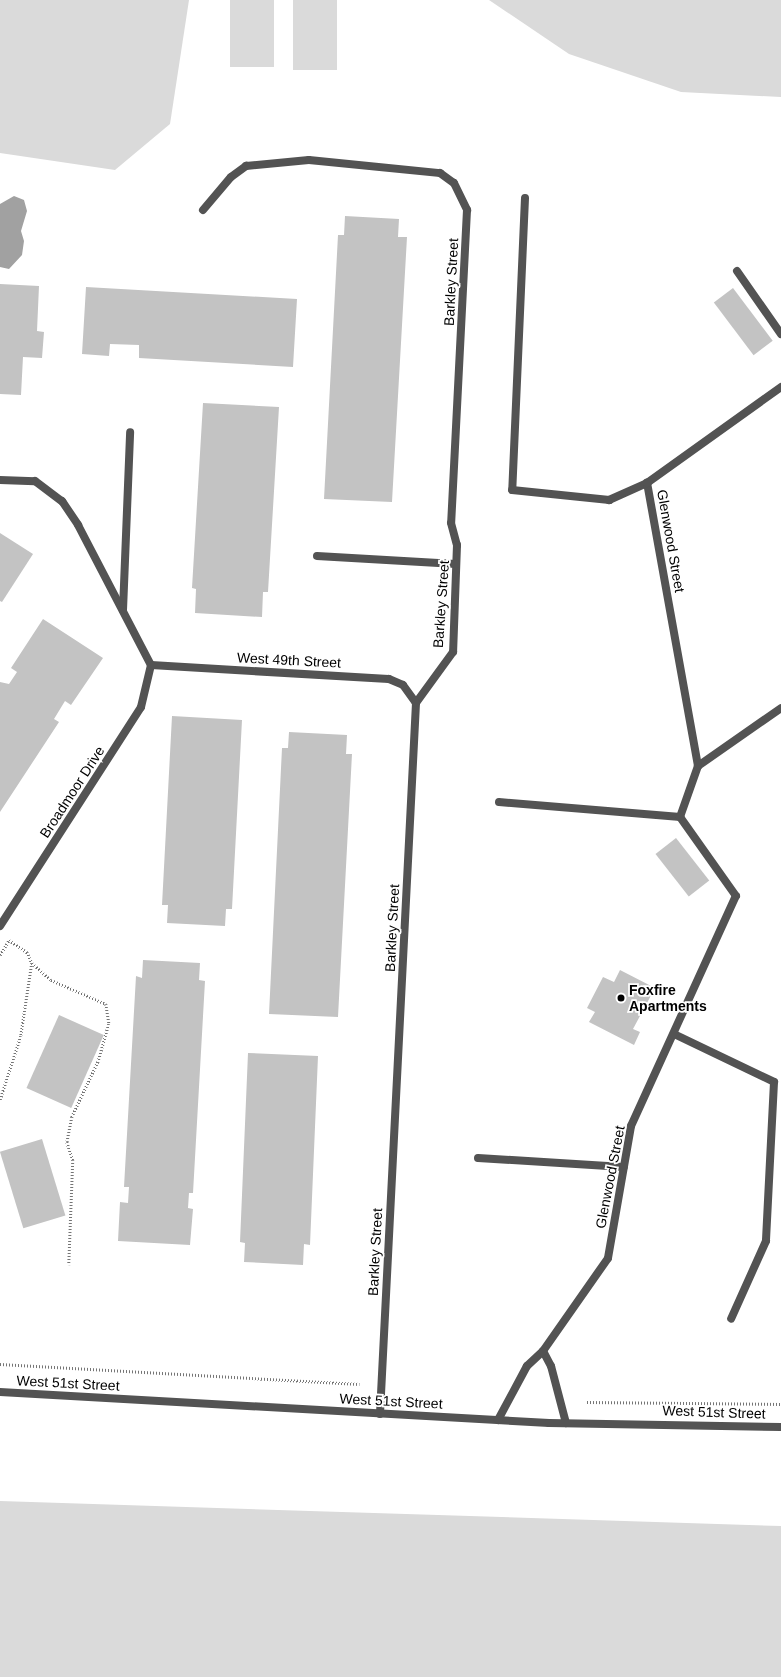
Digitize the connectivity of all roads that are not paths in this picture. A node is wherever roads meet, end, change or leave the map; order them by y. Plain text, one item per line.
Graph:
1 (525, 198) dead end
2 (203, 210) dead end
3 (737, 271) dead end
4 (781, 334) edge
5 (781, 387) edge
6 (130, 432) dead end
7 (0, 480) edge
8 (647, 483) junction
9 (317, 556) dead end
10 (456, 564) junction
11 (123, 611) junction
12 (151, 665) junction
13 (416, 703) junction
14 (781, 708) edge
15 (698, 766) junction
16 (499, 802) dead end
17 (680, 817) junction
18 (0, 926) edge
19 (674, 1034) junction
20 (478, 1158) dead end
21 (624, 1167) junction
22 (730, 1319) dead end
23 (543, 1351) junction
24 (0, 1392) edge
25 (380, 1414) junction
26 (498, 1420) junction
27 (566, 1423) junction
28 (781, 1427) edge

1 - 8 street
2 - 10 street, Barkley Street
3 - 4 street
5 - 8 street, Glenwood Street
6 - 11 street
7 - 11 street
8 - 15 street, Glenwood Street
9 - 10 street
10 - 13 street, Barkley Street
11 - 12 street
12 - 13 street, West 49th Street
12 - 18 street, Broadmoor Drive
13 - 25 street, Barkley Street
14 - 15 street
15 - 17 street, Glenwood Street
16 - 17 street
17 - 19 street, Glenwood Street
19 - 21 street, Glenwood Street
19 - 22 street
20 - 21 street
21 - 23 street, Glenwood Street
23 - 26 street, Glenwood Street
23 - 27 street
24 - 25 street, West 51st Street
25 - 26 street, West 51st Street
26 - 27 street, West 51st Street
27 - 28 street, West 51st Street

